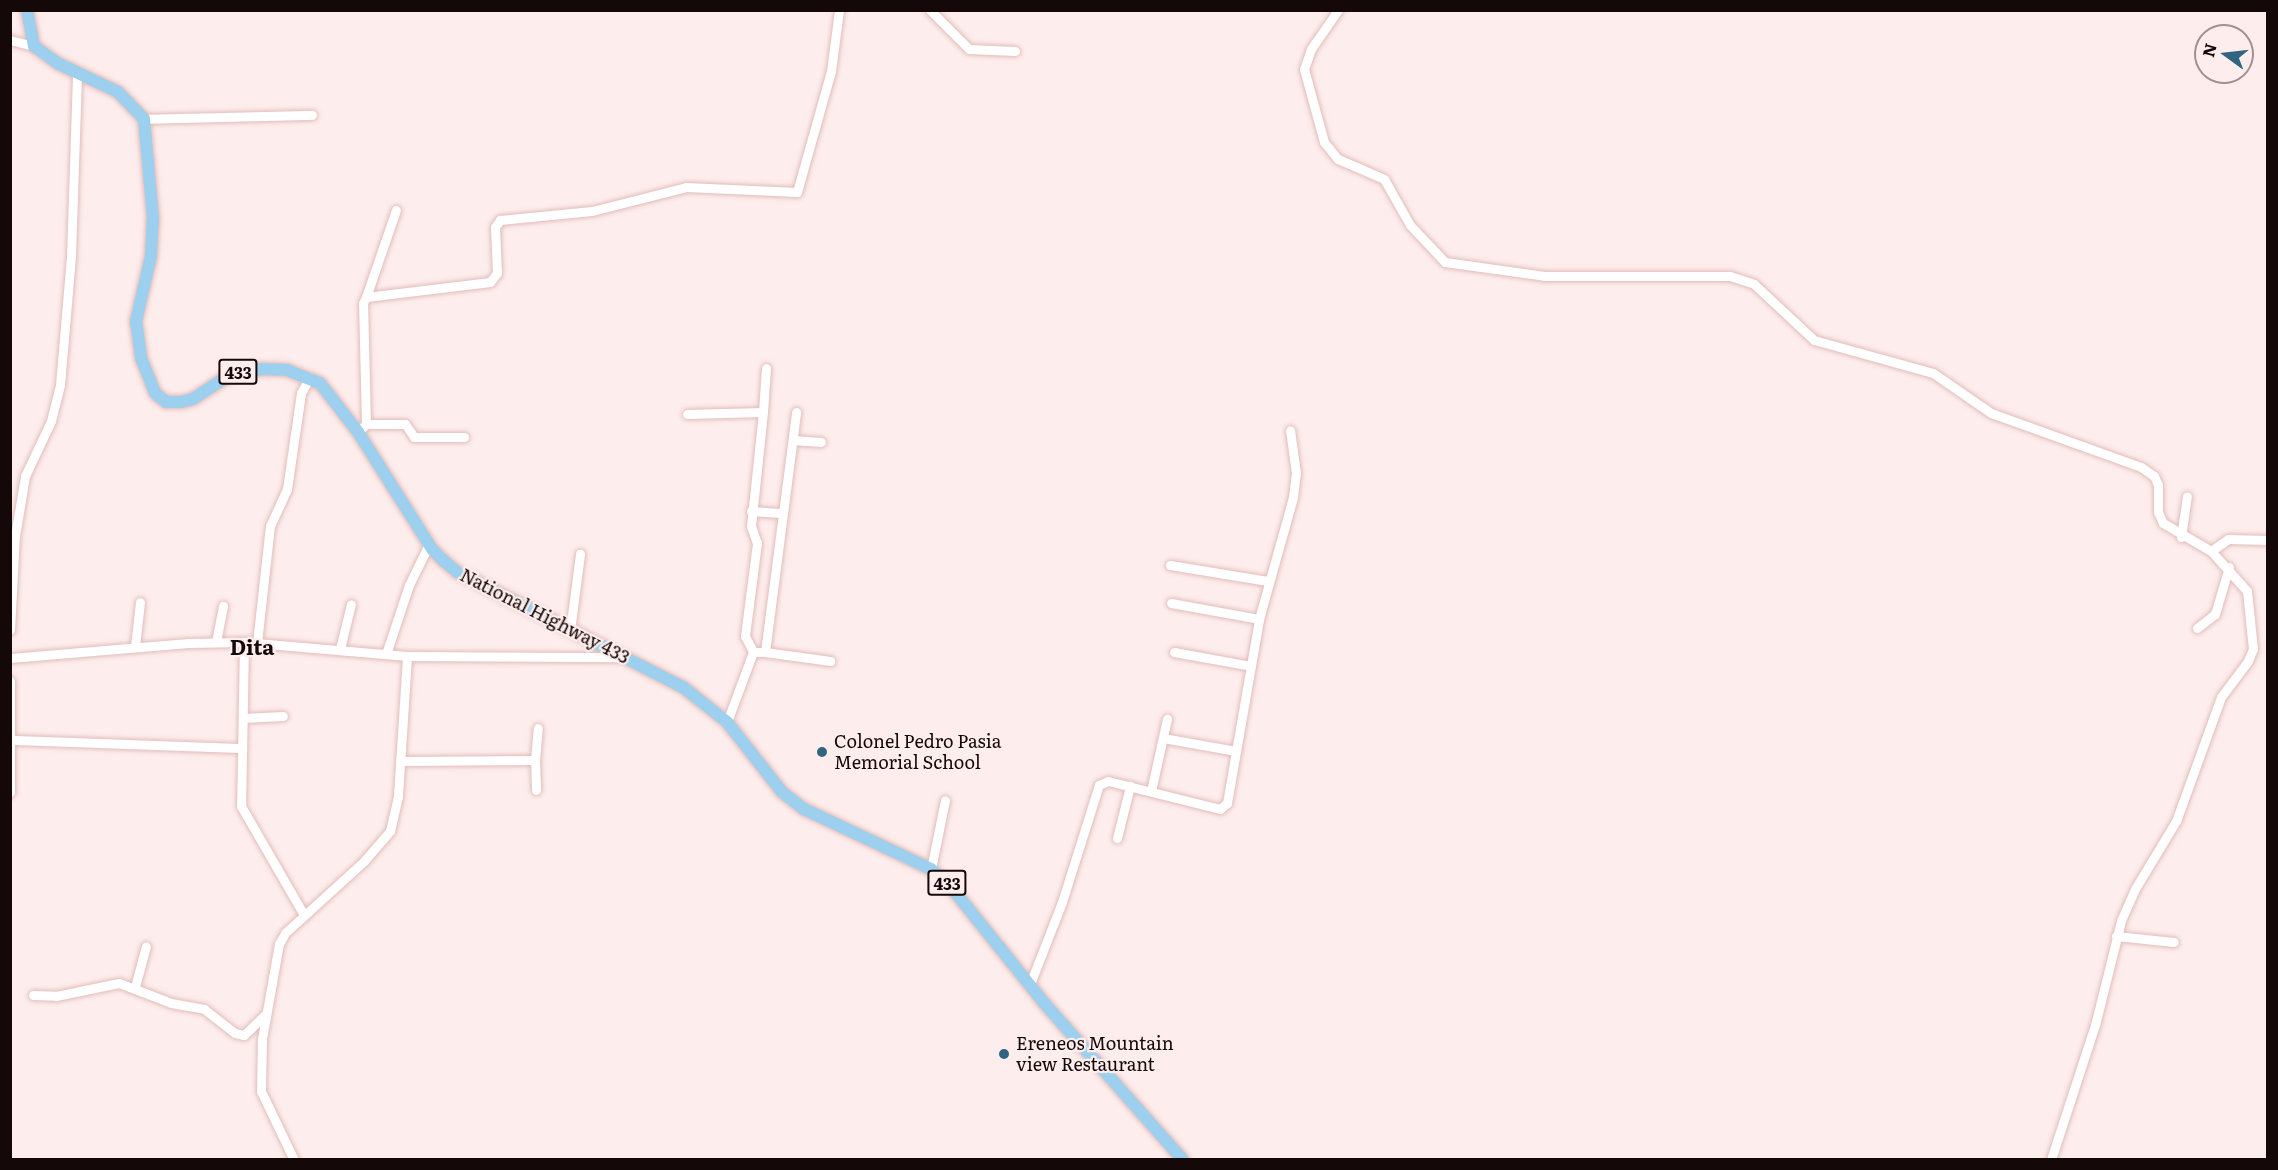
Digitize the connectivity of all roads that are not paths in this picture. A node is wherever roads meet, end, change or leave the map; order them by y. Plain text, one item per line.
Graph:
1 (27, 10) edge
2 (839, 10) edge
3 (930, 10) edge
4 (1338, 10) edge
5 (10, 40) edge
6 (34, 46) junction
7 (1015, 51) dead end
8 (77, 72) junction
9 (312, 115) dead end
10 (144, 119) junction
11 (396, 210) dead end
12 (366, 297) junction
13 (766, 368) dead end
14 (310, 377) junction
15 (763, 412) junction
16 (796, 412) dead end
17 (687, 414) dead end
18 (362, 428) junction
19 (1290, 430) dead end
20 (464, 436) dead end
21 (793, 440) junction
22 (821, 442) dead end
23 (2187, 496) dead end
24 (751, 511) junction
25 (783, 513) junction
26 (2181, 537) junction
27 (2268, 540) edge
28 (429, 544) junction
29 (2211, 551) junction
30 (580, 554) dead end
31 (1170, 565) dead end
32 (2229, 567) junction
33 (1268, 581) junction
34 (140, 602) dead end
35 (1172, 603) dead end
36 (351, 604) dead end
37 (223, 606) dead end
38 (11, 611) edge
39 (1259, 619) junction
40 (2197, 628) dead end
41 (10, 630) edge
42 (570, 631) junction
43 (216, 642) junction
44 (244, 642) junction
45 (257, 643) junction
46 (135, 646) junction
47 (340, 649) junction
48 (753, 652) junction
49 (765, 652) junction
50 (1174, 652) dead end
51 (386, 654) junction
52 (407, 656) junction
53 (624, 656) junction
54 (10, 658) edge
55 (830, 661) dead end
56 (1251, 666) junction
57 (10, 681) edge
58 (283, 716) dead end
59 (243, 718) junction
60 (1167, 719) dead end
61 (727, 722) junction
62 (538, 728) dead end
63 (1163, 738) junction
64 (12, 746) edge
65 (242, 748) junction
66 (1236, 751) junction
67 (535, 760) junction
68 (400, 761) junction
69 (1130, 786) junction
70 (536, 790) dead end
71 (1151, 791) junction
72 (10, 792) edge
73 (945, 800) dead end
74 (1117, 838) dead end
75 (931, 869) junction
76 (304, 915) junction
77 (2116, 936) junction
78 (2174, 942) dead end
79 (146, 946) dead end
80 (1030, 984) junction
81 (135, 987) junction
82 (33, 995) dead end
83 (269, 1011) junction
84 (294, 1160) edge
85 (1183, 1160) edge
86 (2051, 1160) edge

1 - 6 main road
2 - 12 street
3 - 7 street
4 - 26 street
5 - 6 street
6 - 8 main road
8 - 10 main road
8 - 38 street
9 - 10 street
10 - 14 main road, National Highway 433 / 433
11 - 12 street
12 - 18 street
13 - 15 street
14 - 18 main road, National Highway 433 / 433
14 - 45 street
15 - 17 street
15 - 24 street
16 - 21 street
18 - 20 street
18 - 28 main road, National Highway 433 / 433
19 - 33 street
21 - 22 street
21 - 25 street
23 - 26 street
24 - 25 street
24 - 48 street
25 - 49 street
26 - 29 street
27 - 29 street
28 - 42 main road, National Highway 433 / 433
28 - 51 street
29 - 32 street
30 - 42 street
31 - 33 street
32 - 40 street
32 - 77 street
33 - 39 street
34 - 46 street
35 - 39 street
36 - 47 street
37 - 43 street
38 - 41 street
39 - 56 street
42 - 53 main road, National Highway 433 / 433
43 - 44 street
43 - 46 street
44 - 45 street
44 - 59 street
45 - 47 street
46 - 54 street
47 - 51 street
48 - 49 street
48 - 61 street
49 - 55 street
50 - 56 street
51 - 52 street
52 - 53 street
52 - 68 street
53 - 61 main road, National Highway 433 / 433
56 - 66 street
57 - 64 street
58 - 59 street
59 - 65 street
60 - 63 street
61 - 75 main road, National Highway 433 / 433
62 - 67 street
63 - 66 street
63 - 71 street
64 - 65 street
64 - 72 street
65 - 76 street
66 - 71 street
67 - 68 street
67 - 70 street
68 - 76 street
69 - 71 street
69 - 74 street
69 - 80 street
73 - 75 street
75 - 80 main road, National Highway 433 / 433
76 - 83 street
77 - 78 street
77 - 86 street
79 - 81 street
80 - 85 main road, National Highway 433 / 433
81 - 82 street
81 - 83 street
83 - 84 street

